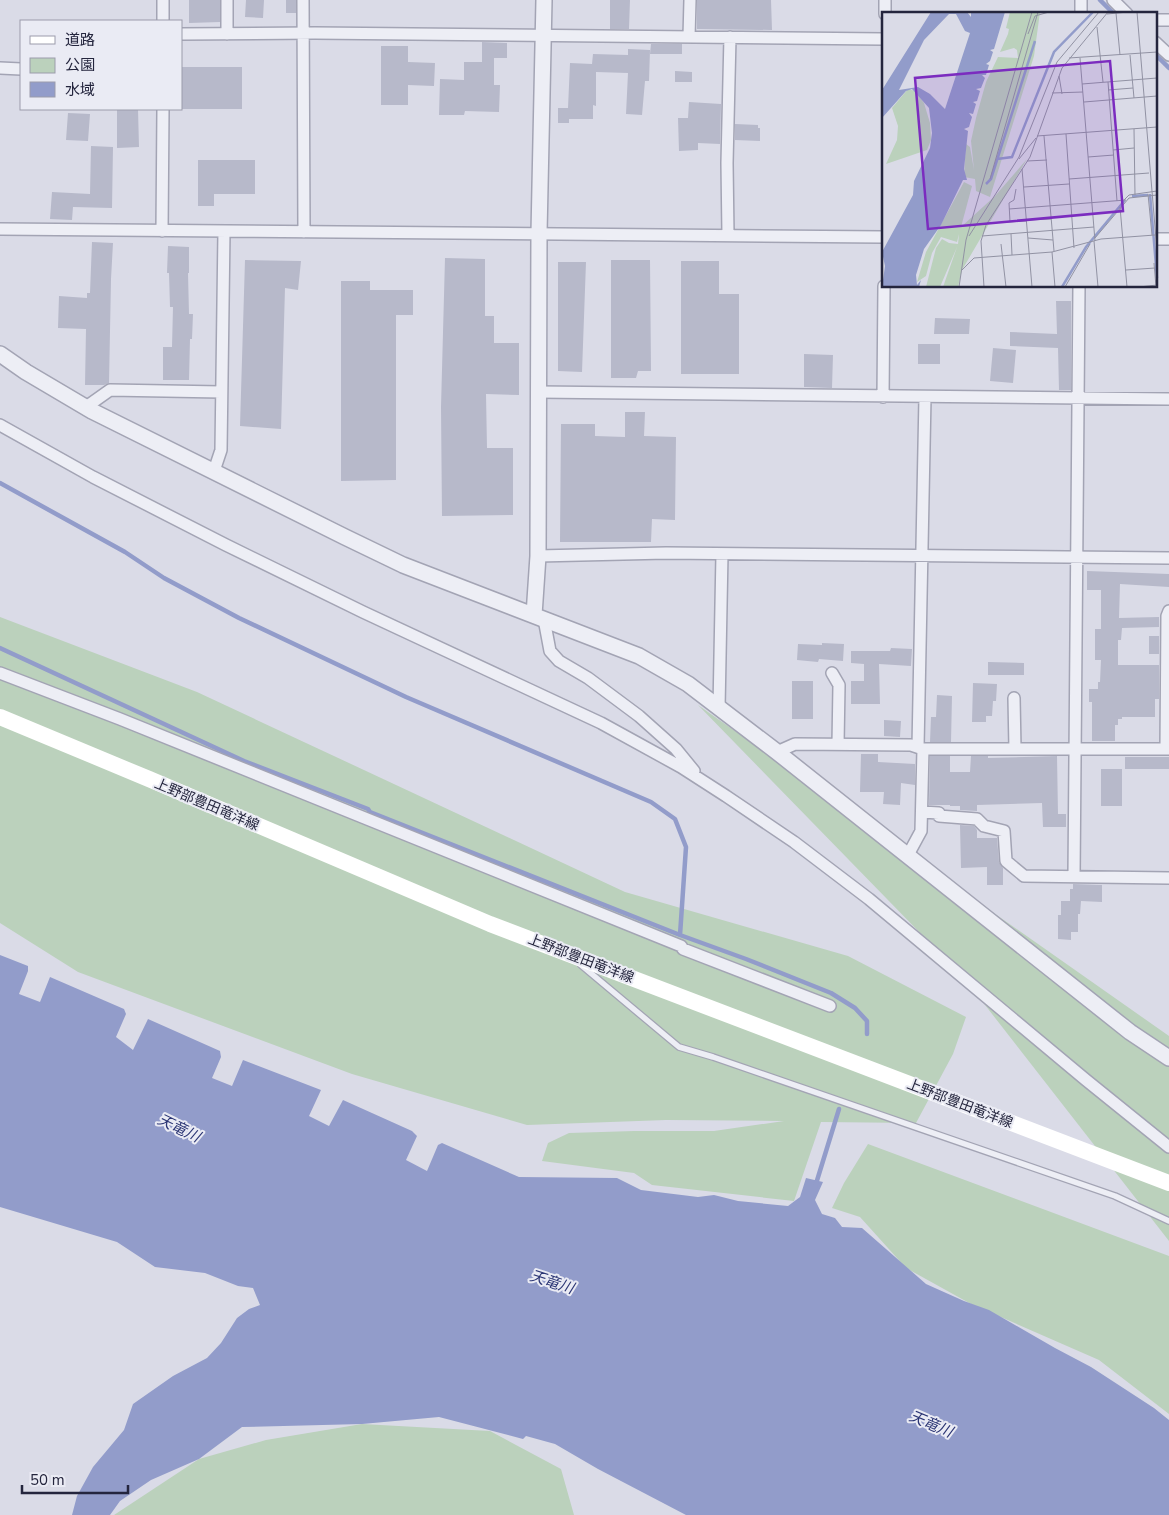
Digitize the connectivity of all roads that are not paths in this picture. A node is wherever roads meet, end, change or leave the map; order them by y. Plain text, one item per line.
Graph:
1 (163, 0) edge
2 (227, 0) edge
3 (303, 0) edge
4 (544, 0) edge
5 (690, 0) edge
6 (1113, 0) edge
7 (1125, 12) edge
8 (163, 20) edge
9 (1156, 20) edge
10 (1169, 20) edge
11 (303, 33) junction
12 (182, 34) edge
13 (227, 34) junction
14 (544, 35) junction
15 (690, 37) junction
16 (730, 37) junction
17 (882, 39) edge
18 (1156, 43) edge
19 (1169, 55) edge
20 (0, 68) edge
21 (20, 69) edge
22 (162, 110) edge
23 (0, 229) edge
24 (162, 230) junction
25 (224, 231) junction
26 (304, 232) junction
27 (539, 234) junction
28 (728, 235) junction
29 (882, 237) edge
30 (1156, 239) edge
31 (1169, 239) edge
32 (884, 288) edge
33 (1079, 288) edge
34 (0, 354) edge
35 (222, 392) junction
36 (538, 392) junction
37 (883, 397) junction
38 (925, 397) junction
39 (1078, 399) junction
40 (1169, 399) edge
41 (86, 407) junction
42 (0, 425) edge
43 (214, 472) junction
44 (722, 554) junction
45 (538, 556) junction
46 (922, 556) junction
47 (1077, 557) junction
48 (1169, 558) edge
49 (1169, 612) edge
50 (539, 617) junction
51 (0, 672) edge
52 (832, 673) dead end
53 (1014, 698) dead end
54 (719, 708) junction
55 (0, 717) edge
56 (838, 744) junction
57 (920, 748) junction
58 (1015, 749) junction
59 (1076, 749) junction
60 (1168, 749) edge
61 (778, 752) junction
62 (699, 779) junction
63 (922, 812) junction
64 (908, 856) junction
65 (1074, 876) junction
66 (1169, 878) edge
67 (566, 952) junction
68 (830, 1006) dead end
69 (1168, 1055) edge
70 (1169, 1147) edge
71 (1169, 1183) edge
72 (1169, 1222) edge

1 - 8 street
2 - 13 street
3 - 11 street
4 - 14 street
5 - 15 street
6 - 7 street
9 - 10 street
11 - 13 street
11 - 14 street
11 - 26 street
12 - 13 street
14 - 15 street
14 - 27 street
15 - 16 street
16 - 17 street
16 - 28 street
18 - 19 street
20 - 21 street
22 - 24 street
23 - 24 street
24 - 25 street
25 - 26 street
25 - 35 street
26 - 27 street
27 - 28 street
27 - 36 street
28 - 29 street
30 - 31 street
32 - 37 street
33 - 39 street
34 - 41 street
35 - 41 street
35 - 43 street
36 - 37 street
36 - 45 street
37 - 38 street
38 - 39 street
38 - 46 street
39 - 40 street
39 - 47 street
41 - 43 street
42 - 62 street
43 - 50 street
44 - 45 street
44 - 46 street
44 - 54 street
45 - 50 street
46 - 47 street
46 - 57 street
47 - 48 street
47 - 59 street
49 - 60 street
50 - 54 street
50 - 62 street
51 - 68 street
52 - 56 street
53 - 58 street
54 - 61 street
55 - 67 main road, 上野部豊田竜洋線
56 - 57 street
56 - 61 street
57 - 58 street
57 - 63 street
58 - 59 street
59 - 60 street
59 - 65 street
61 - 64 street
62 - 70 street
63 - 64 street
63 - 65 street
64 - 69 street
65 - 66 street
67 - 71 main road, 上野部豊田竜洋線
67 - 72 lane

